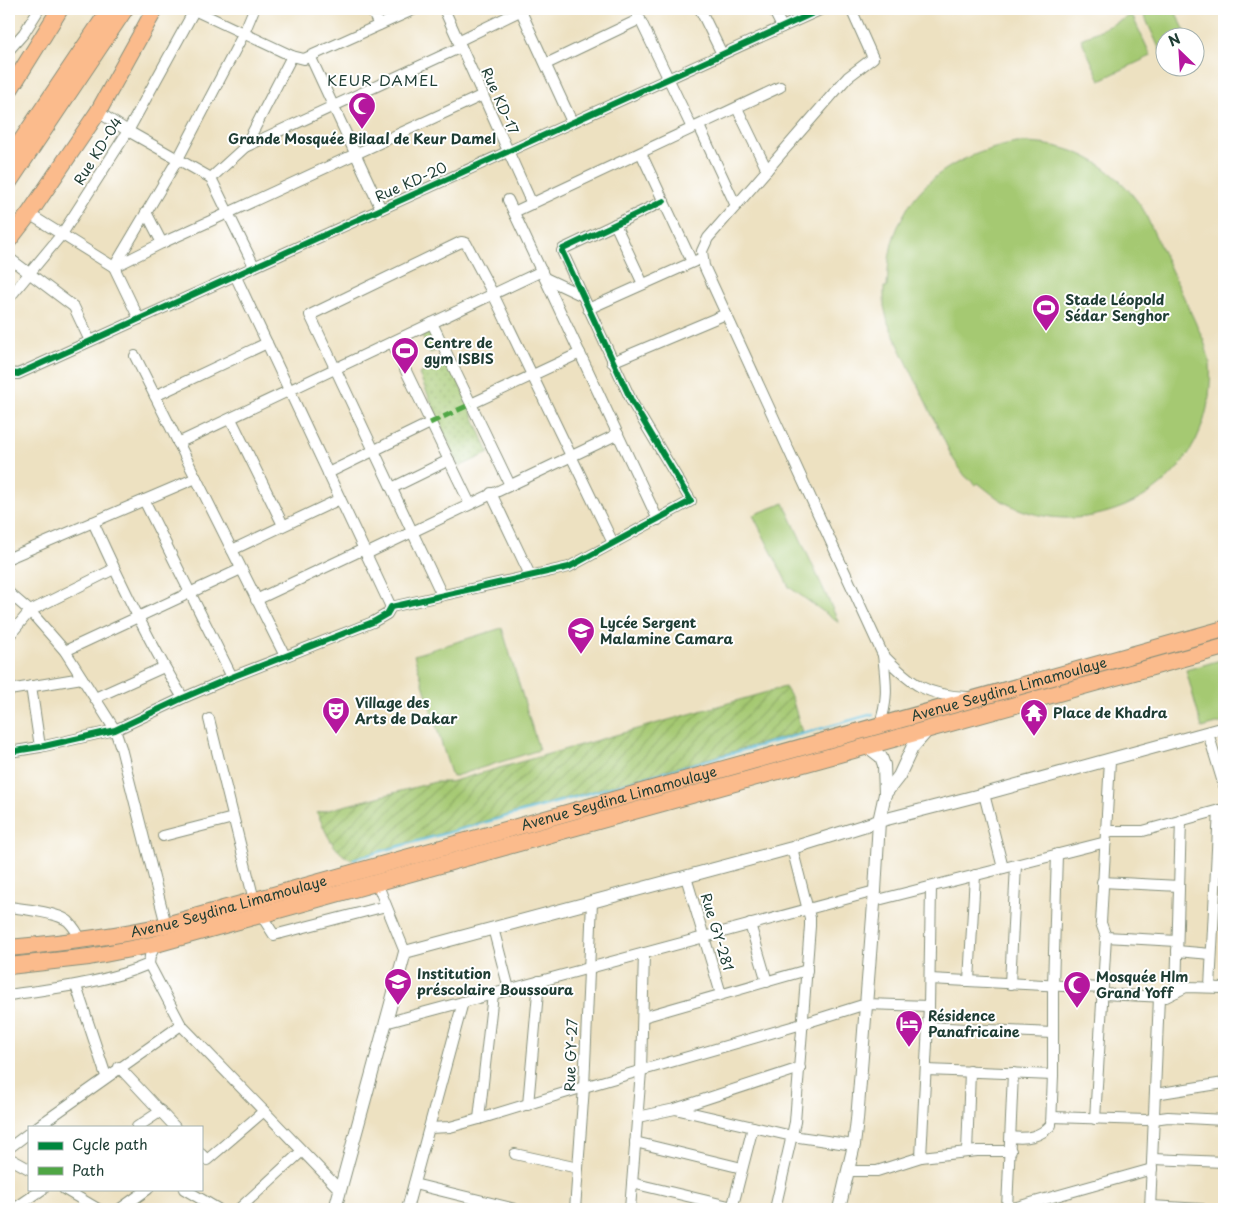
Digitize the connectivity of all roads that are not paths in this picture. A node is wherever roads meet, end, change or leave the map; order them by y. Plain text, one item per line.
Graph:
1 (39, 9) edge
2 (60, 9) edge
3 (110, 9) edge
4 (125, 9) edge
5 (154, 9) edge
6 (194, 9) edge
7 (254, 9) edge
8 (371, 9) edge
9 (414, 9) edge
10 (444, 9) edge
11 (522, 9) edge
12 (635, 9) edge
13 (700, 9) edge
14 (773, 9) edge
15 (822, 9) edge
16 (851, 9) edge
17 (640, 19) junction
18 (379, 25) junction
19 (782, 27) junction
20 (244, 33) junction
21 (459, 44) junction
22 (9, 50) edge
23 (722, 54) junction
24 (292, 56) junction
25 (311, 58) junction
26 (546, 64) junction
27 (668, 78) junction
28 (780, 87) dead end
29 (9, 91) edge
30 (482, 95) junction
31 (333, 106) junction
32 (736, 108) junction
33 (98, 112) junction
34 (572, 122) junction
35 (696, 127) junction
36 (128, 131) junction
37 (246, 147) junction
38 (508, 151) junction
39 (641, 153) junction
40 (356, 154) junction
41 (9, 159) edge
42 (178, 159) junction
43 (767, 170) junction
44 (211, 178) junction
45 (9, 182) edge
46 (508, 200) dead end
47 (664, 201) junction
48 (532, 204) junction
49 (736, 206) junction
50 (381, 209) junction
51 (146, 212) junction
52 (514, 212) junction
53 (228, 213) junction
54 (30, 214) junction
55 (615, 224) junction
56 (62, 234) junction
57 (9, 240) edge
58 (162, 242) junction
59 (9, 258) edge
60 (697, 260) junction
61 (254, 266) junction
62 (114, 267) junction
63 (29, 273) junction
64 (235, 275) junction
65 (543, 275) junction
66 (644, 284) junction
67 (493, 294) junction
68 (581, 295) junction
69 (9, 298) edge
70 (588, 309) junction
71 (726, 314) junction
72 (139, 319) junction
73 (432, 323) junction
74 (90, 341) junction
75 (392, 342) junction
76 (266, 343) junction
77 (580, 353) junction
78 (135, 356) dead end
79 (612, 362) junction
80 (335, 369) junction
81 (9, 373) edge
82 (532, 376) junction
83 (289, 391) junction
84 (155, 396) junction
85 (471, 404) junction
86 (231, 419) junction
87 (430, 423) junction
88 (618, 434) junction
89 (178, 443) junction
90 (375, 450) junction
91 (571, 455) junction
92 (449, 460) junction
93 (328, 473) junction
94 (196, 478) junction
95 (510, 485) junction
96 (392, 488) junction
97 (492, 494) junction
98 (340, 499) junction
99 (144, 500) junction
100 (470, 504) junction
101 (658, 520) junction
102 (93, 522) junction
103 (283, 525) junction
104 (412, 532) junction
105 (613, 543) junction
106 (232, 550) junction
107 (365, 551) junction
108 (9, 558) edge
109 (241, 568) junction
110 (114, 569) junction
111 (530, 575) junction
112 (190, 592) junction
113 (9, 593) edge
114 (442, 595) junction
115 (256, 600) junction
116 (391, 607) junction
117 (30, 611) junction
118 (138, 618) junction
119 (1224, 630) edge
120 (9, 636) edge
121 (1224, 647) edge
122 (65, 651) junction
123 (883, 655) junction
124 (284, 656) junction
125 (164, 667) junction
126 (232, 677) junction
127 (82, 678) junction
128 (31, 686) junction
129 (9, 689) edge
130 (983, 697) junction
131 (95, 698) junction
132 (183, 698) junction
133 (209, 719) dead end
134 (879, 726) junction
135 (1224, 728) edge
136 (115, 730) junction
137 (927, 731) junction
138 (1208, 732) junction
139 (40, 747) junction
140 (868, 747) junction
141 (9, 752) edge
142 (1110, 760) junction
143 (1224, 786) edge
144 (885, 794) junction
145 (984, 794) junction
146 (1222, 809) edge
147 (233, 818) junction
148 (879, 820) junction
149 (1181, 820) junction
150 (1106, 831) junction
151 (163, 836) dead end
152 (1106, 842) junction
153 (792, 848) junction
154 (1057, 854) junction
155 (1016, 865) junction
156 (1003, 868) junction
157 (975, 875) junction
158 (686, 877) junction
159 (1102, 882) junction
160 (377, 883) junction
161 (1179, 886) junction
162 (931, 887) junction
163 (1219, 895) edge
164 (874, 896) junction
165 (592, 902) junction
166 (386, 906) junction
167 (9, 907) edge
168 (256, 908) junction
169 (808, 909) junction
170 (750, 924) junction
171 (166, 925) junction
172 (492, 928) junction
173 (704, 937) junction
174 (1106, 937) junction
175 (81, 941) junction
176 (156, 944) junction
177 (1177, 946) junction
178 (9, 947) edge
179 (405, 952) junction
180 (644, 953) junction
181 (1211, 954) junction
182 (150, 964) junction
183 (9, 966) edge
184 (588, 968) junction
185 (807, 970) junction
186 (930, 979) junction
187 (970, 981) junction
188 (539, 982) junction
189 (767, 982) junction
190 (1010, 984) junction
191 (76, 986) junction
192 (1053, 986) junction
193 (1210, 987) junction
194 (1224, 988) edge
195 (509, 989) junction
196 (1102, 991) junction
197 (1176, 992) junction
198 (493, 994) junction
199 (721, 994) junction
200 (9, 995) edge
201 (1160, 997) junction
202 (463, 1002) junction
203 (866, 1004) junction
204 (929, 1006) junction
205 (643, 1017) junction
206 (385, 1023) junction
207 (181, 1024) junction
208 (802, 1024) junction
209 (927, 1027) junction
210 (1052, 1032) junction
211 (119, 1067) junction
212 (800, 1068) junction
213 (926, 1070) junction
214 (641, 1071) junction
215 (970, 1071) junction
216 (1013, 1073) junction
217 (1053, 1075) junction
218 (106, 1076) junction
219 (1224, 1083) edge
220 (584, 1086) junction
221 (1155, 1094) junction
222 (528, 1105) junction
223 (675, 1109) junction
224 (161, 1111) junction
225 (264, 1111) junction
226 (638, 1117) junction
227 (1052, 1118) junction
228 (1154, 1118) junction
229 (479, 1119) junction
230 (1096, 1119) junction
231 (1224, 1120) edge
232 (38, 1126) edge
233 (138, 1126) edge
234 (175, 1126) edge
235 (753, 1127) junction
236 (429, 1128) junction
237 (28, 1134) edge
238 (792, 1136) junction
239 (1011, 1137) junction
240 (635, 1142) junction
241 (854, 1144) junction
242 (9, 1148) edge
243 (302, 1151) junction
244 (1011, 1151) junction
245 (967, 1152) junction
246 (515, 1154) dead end
247 (202, 1155) edge
248 (921, 1157) junction
249 (9, 1158) edge
250 (1224, 1162) edge
251 (1152, 1164) junction
252 (28, 1168) edge
253 (578, 1168) junction
254 (742, 1168) junction
255 (848, 1171) junction
256 (632, 1183) junction
257 (414, 1184) junction
258 (41, 1190) edge
259 (66, 1190) edge
260 (147, 1190) edge
261 (186, 1190) edge
262 (340, 1190) junction
263 (732, 1208) edge
264 (1151, 1208) edge
265 (14, 1209) edge
266 (98, 1209) edge
267 (120, 1209) edge
268 (218, 1209) edge
269 (239, 1209) edge
270 (335, 1209) edge
271 (407, 1209) edge
272 (515, 1209) edge
273 (575, 1209) edge
274 (630, 1209) edge
275 (775, 1209) edge
276 (839, 1209) edge
277 (1009, 1209) edge
278 (1202, 1209) edge

1 - 22 street
2 - 29 main road
3 - 41 main road
4 - 45 main road
5 - 33 main road
6 - 20 street
6 - 36 street, Rue KD-04
7 - 20 street
8 - 18 street
9 - 18 street
10 - 21 street, Rue KD-17
11 - 21 street
11 - 26 street
12 - 17 street
13 - 23 street
14 - 19 street
15 - 19 street, Rue KD-20
16 - 43 street
17 - 26 street
17 - 27 street
18 - 25 street
19 - 23 street, Rue KD-20
20 - 24 street
20 - 42 street
21 - 30 street, Rue KD-17
21 - 31 street
23 - 27 street, Rue KD-20
24 - 25 street
24 - 37 street
25 - 31 street
26 - 34 street
27 - 34 street, Rue KD-20
27 - 35 street
28 - 32 street
30 - 38 street, Rue KD-17
30 - 40 street
31 - 37 street
31 - 40 street
32 - 35 street
32 - 43 street
33 - 36 street
33 - 54 main road
34 - 38 street, Rue KD-20
35 - 39 street
35 - 49 street
36 - 42 street
36 - 56 street, Rue KD-04
37 - 44 street
38 - 48 street, Rue KD-17
38 - 50 street, Rue KD-20
39 - 47 street
39 - 48 street
40 - 50 street
40 - 53 street
42 - 44 street
42 - 51 street
43 - 49 street
44 - 53 street
46 - 52 street
47 - 55 street
47 - 60 street
48 - 52 street
49 - 60 street
50 - 61 street, Rue KD-20
51 - 58 street
51 - 62 street
52 - 65 street
53 - 58 street
53 - 61 street
54 - 56 street
54 - 57 main road
55 - 66 street
55 - 68 street
56 - 62 street
56 - 63 street, Rue KD-04
58 - 62 street
59 - 63 street
60 - 66 street
60 - 71 street
61 - 64 street, Rue KD-20
62 - 72 street
63 - 69 street, Rue KD-04
63 - 74 street
64 - 72 street, Rue KD-20
64 - 76 street
65 - 67 street
65 - 68 street
65 - 77 street
66 - 70 street
67 - 73 street
67 - 80 street
67 - 82 street
68 - 70 street
70 - 79 street
71 - 79 street
71 - 123 street
72 - 74 street, Rue KD-20
73 - 75 street
73 - 85 street
74 - 81 street, Rue KD-20
75 - 80 street
75 - 87 street
76 - 83 street
76 - 84 street
77 - 82 street
77 - 88 street
78 - 84 street
79 - 101 street
80 - 83 street
80 - 90 street
82 - 85 street
82 - 91 street
83 - 86 street
83 - 93 street
84 - 89 street
85 - 95 street
86 - 89 street
86 - 103 street
87 - 90 street
87 - 92 street
88 - 91 street
88 - 101 street
89 - 94 street
90 - 93 street
90 - 96 street
91 - 95 street
91 - 105 street
92 - 96 street
92 - 100 street
93 - 98 street
94 - 99 street
94 - 106 street
95 - 97 street
96 - 104 street
97 - 100 street
97 - 111 street
98 - 103 street
98 - 107 street
99 - 102 street
99 - 112 street
100 - 104 street
101 - 105 street
102 - 108 street
102 - 110 street
103 - 106 street
104 - 107 street
104 - 114 street
105 - 111 street
106 - 109 street
107 - 115 street
107 - 116 street
109 - 112 street
109 - 115 street
110 - 117 street
110 - 118 street
111 - 114 street
112 - 118 street
112 - 126 street
113 - 117 street
114 - 116 street
115 - 124 street
116 - 124 street
117 - 120 street
117 - 122 street
118 - 122 street
118 - 125 street
119 - 130 main road, Avenue Seydina Limamoulaye
121 - 137 main road, Avenue Seydina Limamoulaye
122 - 127 street
123 - 130 street
123 - 134 street
124 - 126 street
125 - 131 street
125 - 132 street
126 - 132 street
127 - 128 street
127 - 131 street
128 - 129 street
128 - 139 street
130 - 134 main road, Avenue Seydina Limamoulaye
131 - 136 street
132 - 136 street
133 - 147 street
134 - 168 main road, Avenue Seydina Limamoulaye
135 - 138 street
136 - 139 street
136 - 171 street
137 - 140 main road, Avenue Seydina Limamoulaye
137 - 144 street
138 - 142 street
138 - 143 street
139 - 141 street
140 - 144 street
140 - 160 main road, Avenue Seydina Limamoulaye
142 - 145 street
142 - 150 street
144 - 148 street
145 - 148 street
145 - 156 street
146 - 149 street
146 - 163 street
147 - 151 street
147 - 168 street
148 - 153 street
148 - 164 street
149 - 150 street
149 - 161 street
150 - 152 street
152 - 154 street
152 - 159 street
153 - 158 street
153 - 169 street
154 - 155 street
154 - 192 street
155 - 156 street
155 - 190 street
156 - 157 street
157 - 162 street
157 - 187 street
158 - 165 street
158 - 173 street, Rue GY-281
159 - 161 street
159 - 174 street
160 - 166 street
160 - 168 main road, Avenue Seydina Limamoulaye
161 - 177 street
162 - 164 street
162 - 186 street
163 - 181 street
164 - 169 street
164 - 203 street
165 - 172 street
165 - 184 street, Rue GY-27
166 - 168 street
166 - 179 street
167 - 175 street
168 - 171 main road, Avenue Seydina Limamoulaye
168 - 176 main road, Avenue Seydina Limamoulaye
169 - 170 street
169 - 185 street
170 - 173 street
170 - 189 street
171 - 175 main road, Avenue Seydina Limamoulaye
172 - 179 street
172 - 195 street
173 - 180 street
173 - 199 street, Rue GY-281
174 - 177 street
174 - 196 street
175 - 178 main road, Avenue Seydina Limamoulaye
176 - 182 street
176 - 183 main road, Avenue Seydina Limamoulaye
177 - 181 street
177 - 197 street
179 - 206 street
180 - 184 street
180 - 205 street
181 - 193 street
182 - 191 street
182 - 207 street
184 - 188 street
184 - 220 street, Rue GY-27
185 - 189 street
185 - 208 street
186 - 187 street
186 - 204 street
187 - 190 street
188 - 195 street
188 - 222 street
189 - 199 street
190 - 192 street
191 - 200 street
191 - 218 street
192 - 196 street
192 - 210 street
193 - 194 street
193 - 197 street
195 - 198 street
196 - 201 street
196 - 230 street
197 - 201 street
198 - 202 street
198 - 229 street
199 - 205 street
201 - 221 street
202 - 206 street
202 - 236 street
203 - 204 street
203 - 208 street
203 - 241 street
204 - 209 street
205 - 214 street
206 - 262 street
207 - 211 street
207 - 225 street
208 - 212 street
208 - 214 street
209 - 210 street
209 - 213 street
210 - 217 street
211 - 218 street
211 - 224 street
212 - 223 street
212 - 238 street
213 - 215 street
213 - 248 street
214 - 220 street
214 - 226 street
215 - 216 street
215 - 245 street
216 - 217 street
216 - 239 street
217 - 227 street
218 - 232 street
219 - 221 street
220 - 222 street
220 - 253 street, Rue GY-27
221 - 228 street
222 - 229 street
223 - 226 street
223 - 235 street
224 - 233 street
224 - 234 street
225 - 243 street
225 - 247 street
226 - 240 street
227 - 230 street
227 - 239 street
228 - 230 street
228 - 231 street
228 - 251 street
229 - 236 street
235 - 238 street
235 - 254 street
236 - 257 street
237 - 242 street
238 - 241 street
238 - 275 street
239 - 244 street
240 - 254 street
240 - 256 street
241 - 255 street
243 - 262 street
243 - 269 street
244 - 245 street
244 - 277 street
245 - 248 street
246 - 253 street
248 - 255 street
249 - 252 street
250 - 251 street
251 - 264 street
251 - 277 street
253 - 273 street, Rue GY-27
254 - 263 street
255 - 276 street
256 - 263 street
256 - 274 street
257 - 271 street
257 - 272 street
258 - 265 street
259 - 266 street
260 - 267 street
261 - 268 street
262 - 270 street
264 - 278 street

